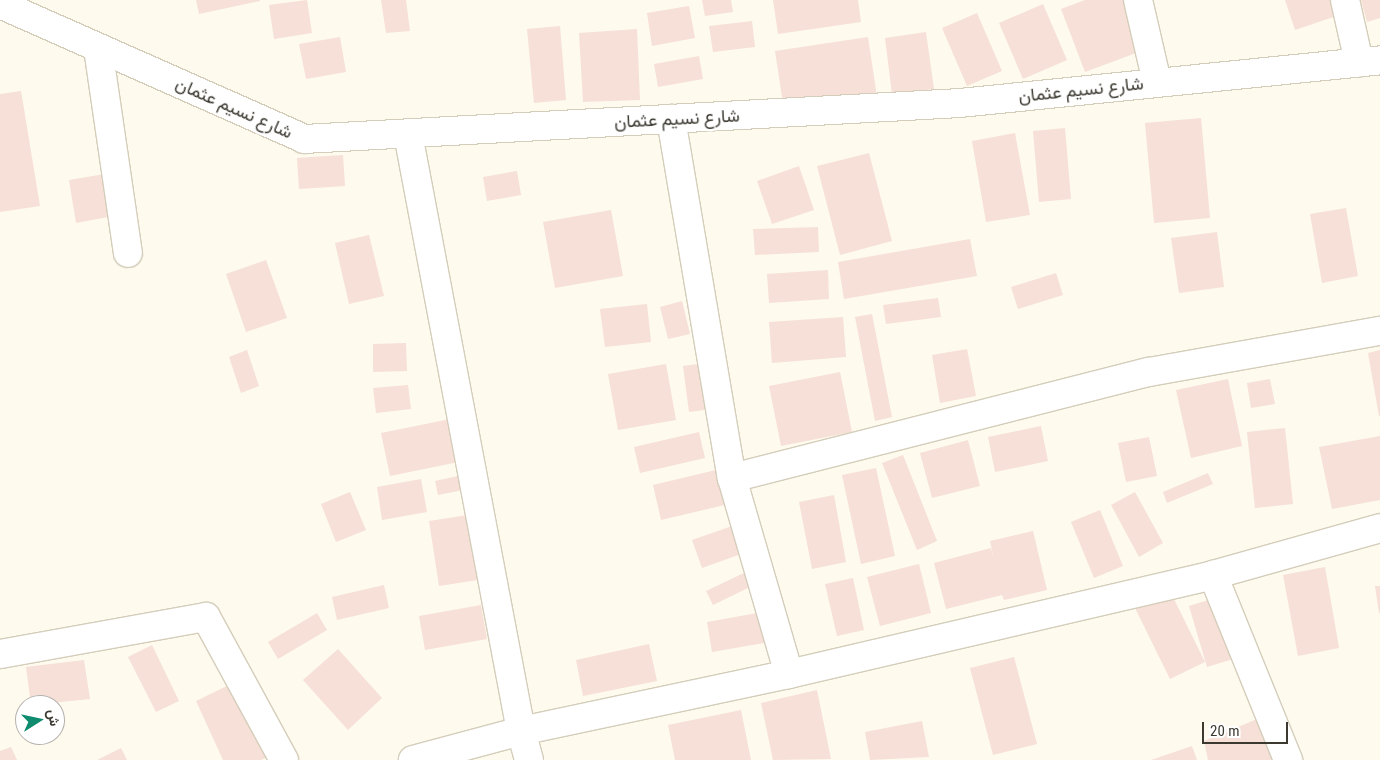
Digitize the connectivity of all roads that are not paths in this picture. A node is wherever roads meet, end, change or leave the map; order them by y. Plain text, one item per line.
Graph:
1 (1138, 0) edge
2 (1345, 0) edge
3 (0, 4) edge
4 (98, 48) junction
5 (1370, 61) edge
6 (1158, 82) junction
7 (671, 119) junction
8 (408, 134) junction
9 (128, 253) dead end
10 (1380, 331) edge
11 (732, 478) junction
12 (1380, 528) edge
13 (1213, 574) junction
14 (0, 654) edge
15 (789, 674) junction
16 (521, 731) junction
17 (284, 760) edge
18 (413, 760) edge
19 (529, 760) edge
20 (1288, 760) edge

1 - 6 street
2 - 5 street
3 - 4 street, شارع نسيم عثمان
4 - 8 street, شارع نسيم عثمان
4 - 9 street
5 - 6 street, شارع نسيم عثمان
6 - 7 street, شارع نسيم عثمان
7 - 8 street, شارع نسيم عثمان
7 - 11 street
8 - 16 street
10 - 11 street
11 - 15 street
12 - 13 street
13 - 15 street
13 - 20 street
14 - 17 street
15 - 16 street
16 - 18 street
16 - 19 street

